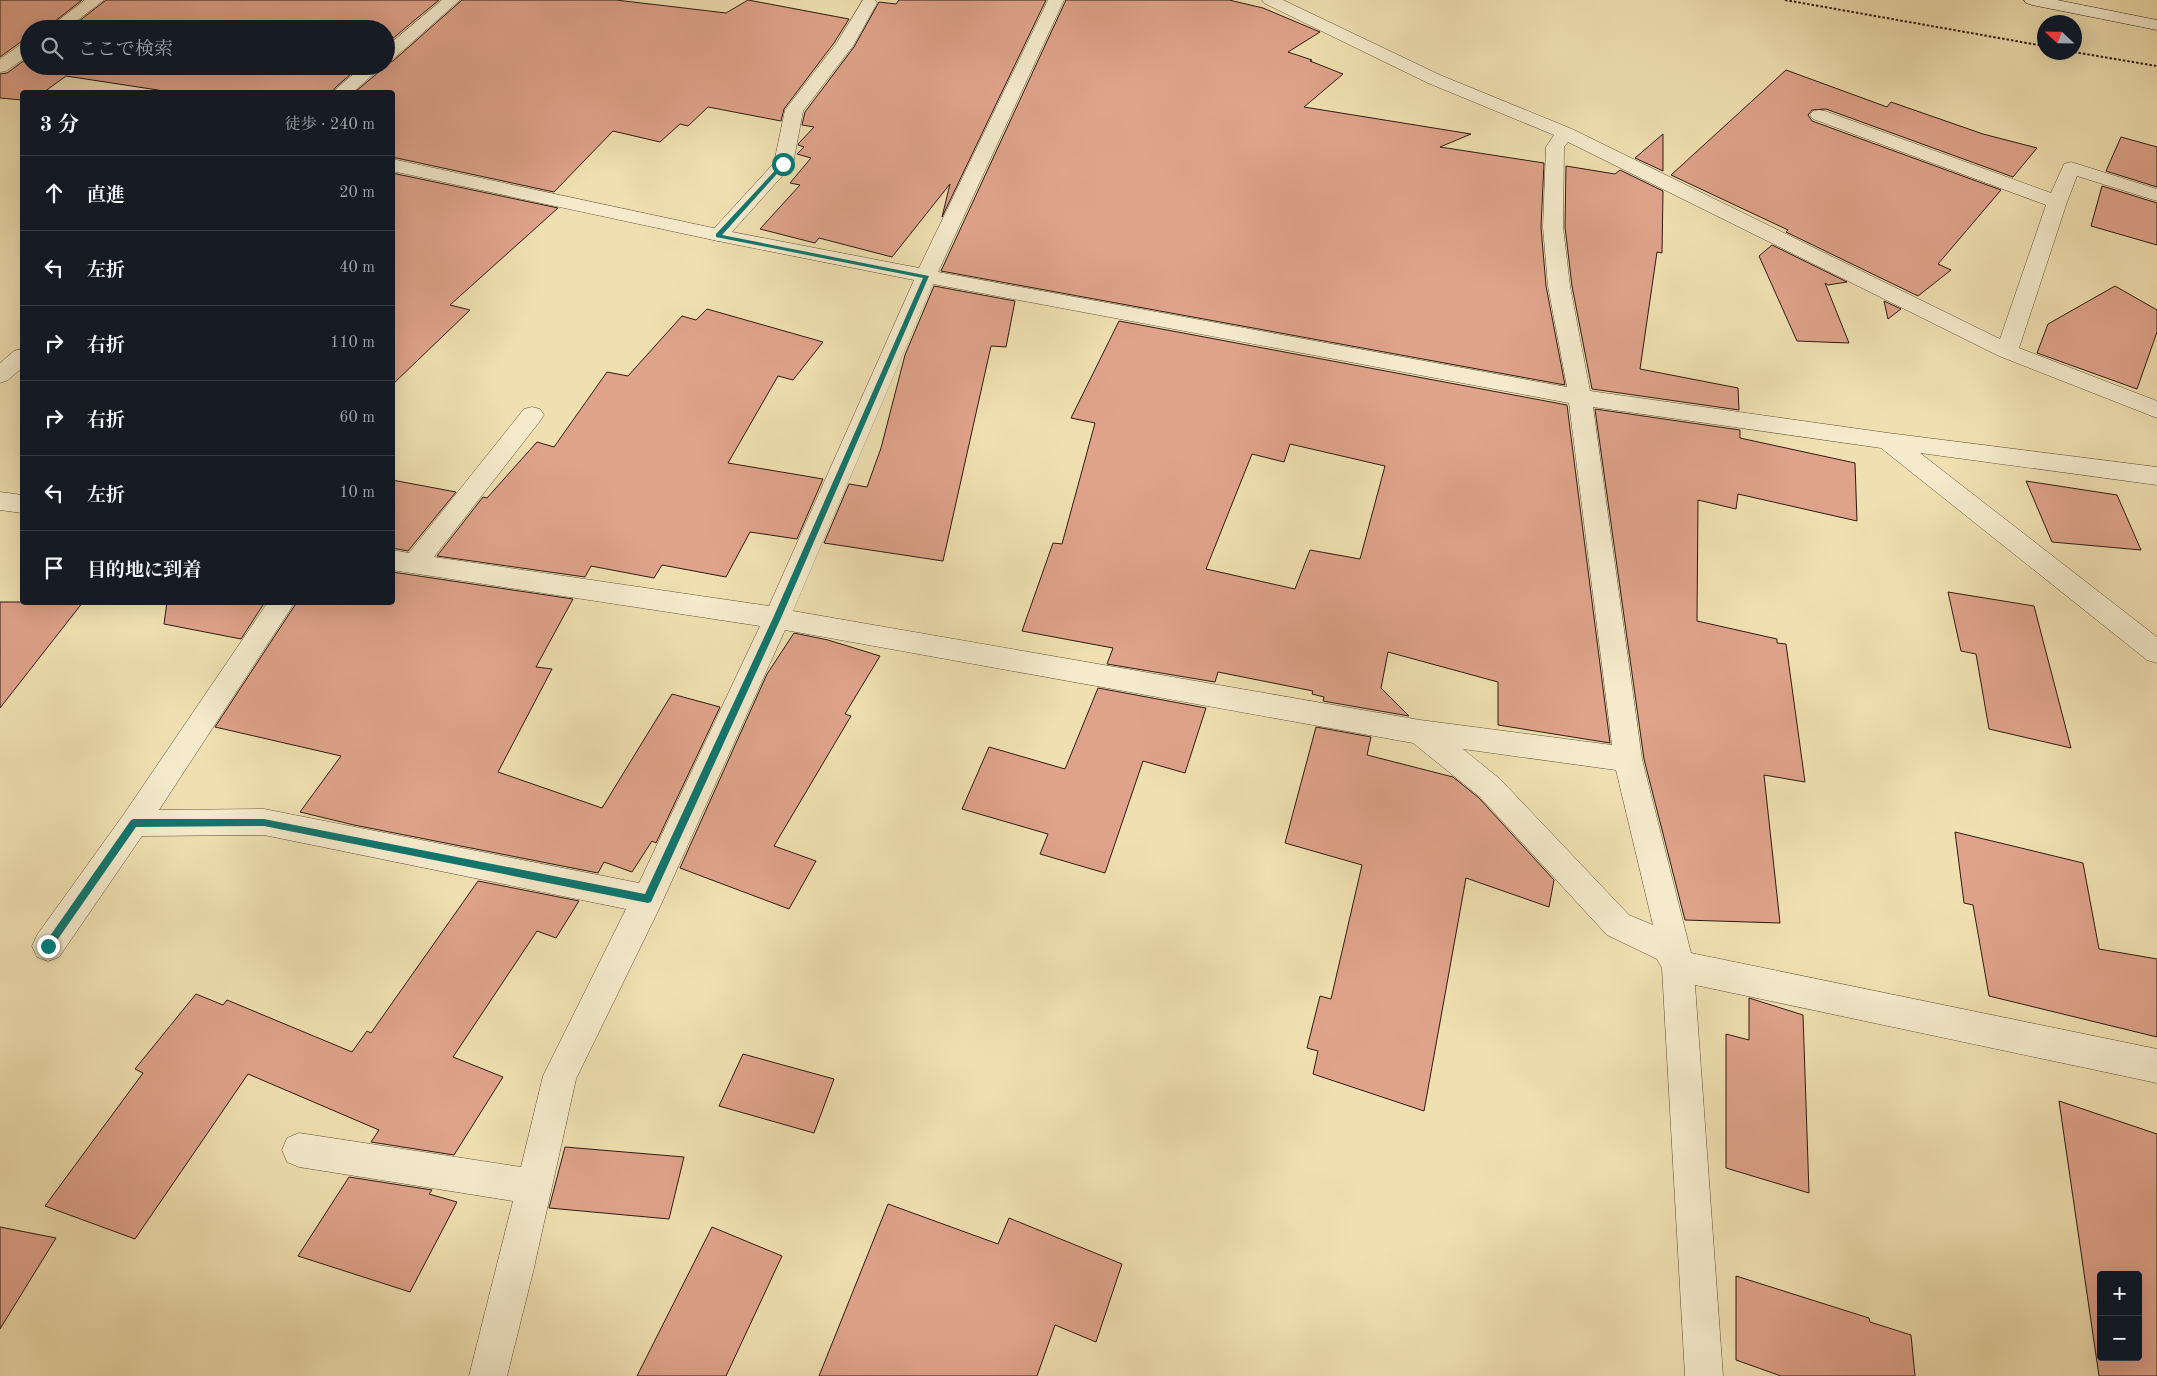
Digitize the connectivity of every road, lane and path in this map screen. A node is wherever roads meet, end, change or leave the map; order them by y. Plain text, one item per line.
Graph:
1 (96, 0) edge
2 (452, 0) edge
3 (1056, 0) edge
4 (1270, 0) edge
5 (1785, 0) edge
6 (2032, 0) edge
7 (869, 3) dead end
8 (68, 20) edge
9 (2157, 25) edge
10 (2037, 45) edge
11 (395, 48) edge
12 (20, 50) edge
13 (0, 52) edge
14 (20, 53) edge
15 (2082, 53) edge
16 (2157, 66) edge
17 (0, 67) edge
18 (363, 75) edge
19 (345, 90) edge
20 (1819, 115) dead end
21 (1565, 133) junction
22 (395, 166) edge
23 (2157, 195) edge
24 (2057, 202) junction
25 (718, 236) junction
26 (926, 276) junction
27 (2007, 351) junction
28 (20, 358) edge
29 (0, 375) edge
30 (1580, 397) junction
31 (2157, 410) edge
32 (532, 415) dead end
33 (1888, 441) junction
34 (2157, 476) edge
35 (0, 501) edge
36 (20, 504) edge
37 (404, 562) edge
38 (280, 605) edge
39 (777, 618) junction
40 (2157, 652) edge
41 (1420, 732) junction
42 (1628, 759) junction
43 (134, 823) junction
44 (648, 899) junction
45 (48, 946) dead end
46 (1678, 966) junction
47 (2157, 1066) edge
48 (299, 1150) dead end
49 (534, 1187) junction
50 (488, 1376) edge
51 (1704, 1376) edge

1 - 8 street
2 - 11 street
3 - 26 street
4 - 21 street
5 - 10 path
6 - 9 street
7 - 25 street
12 - 13 street
14 - 17 street
15 - 16 path
18 - 19 street
20 - 24 street
21 - 27 street
21 - 30 street
22 - 25 street
23 - 24 street
24 - 27 street
25 - 26 street
26 - 30 street
26 - 39 street
27 - 31 street
28 - 29 street
30 - 33 street
30 - 42 street
32 - 37 street
33 - 34 street
33 - 40 street
35 - 36 street
37 - 39 street
38 - 43 street
39 - 41 street
39 - 44 street
41 - 42 street
41 - 46 street
42 - 46 street
43 - 44 street
43 - 45 street
44 - 49 street
46 - 47 street
46 - 51 street
48 - 49 street
49 - 50 street

